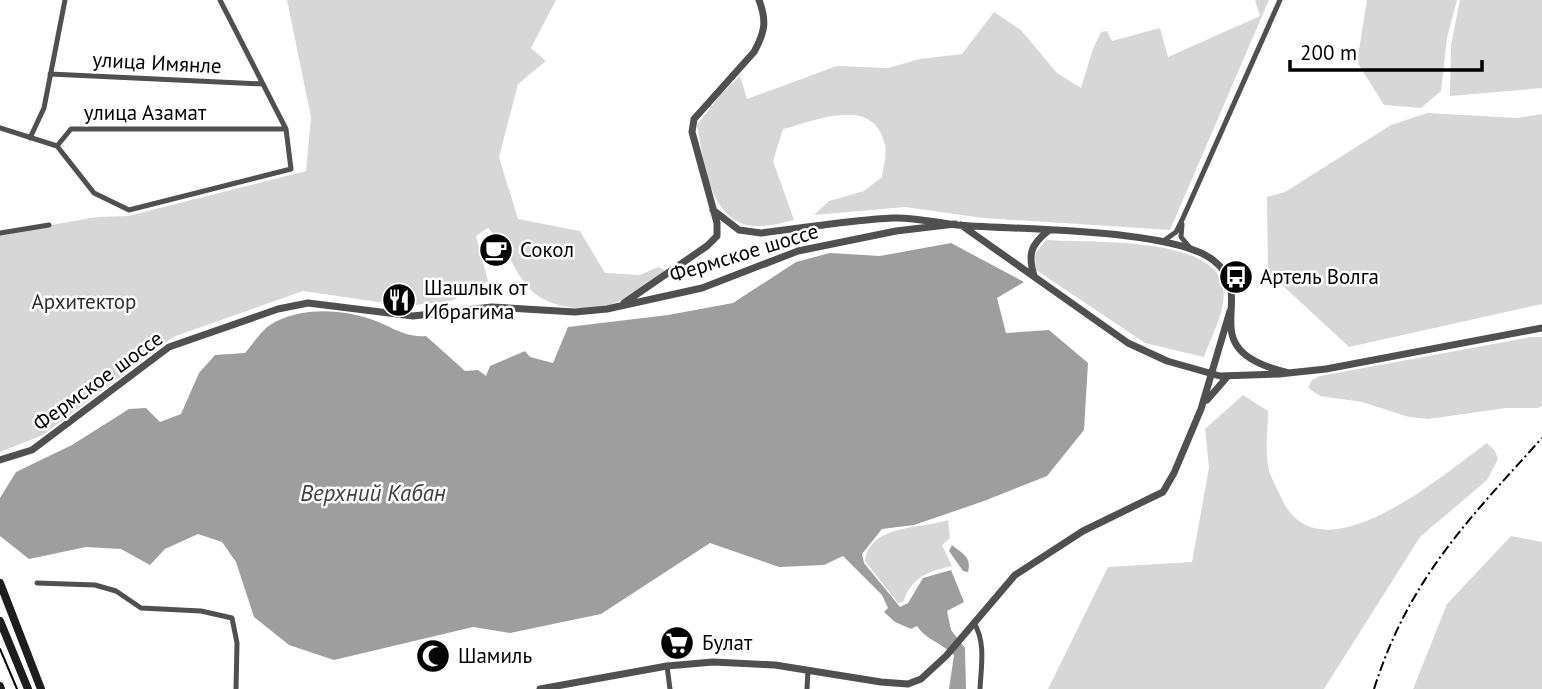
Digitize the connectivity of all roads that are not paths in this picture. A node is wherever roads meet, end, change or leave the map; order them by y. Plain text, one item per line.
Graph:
1 (65, 0) edge
2 (220, 0) edge
3 (759, 0) edge
4 (1280, 0) edge
5 (50, 74) junction
6 (263, 84) junction
7 (0, 128) edge
8 (286, 129) junction
9 (30, 138) junction
10 (57, 146) junction
11 (713, 209) junction
12 (1183, 218) junction
13 (49, 225) dead end
14 (958, 225) junction
15 (1048, 231) junction
16 (0, 233) edge
17 (1162, 242) junction
18 (1191, 249) junction
19 (1034, 276) junction
20 (607, 309) junction
21 (1230, 311) junction
22 (1542, 328) edge
23 (1290, 373) junction
24 (1213, 374) junction
25 (1228, 376) junction
26 (1201, 409) junction
27 (0, 460) edge
28 (0, 583) edge
29 (37, 583) dead end
30 (0, 621) edge
31 (974, 624) junction
32 (667, 666) junction
33 (808, 670) junction
34 (28, 689) edge
35 (40, 689) edge
36 (236, 689) edge
37 (540, 689) edge
38 (670, 689) edge
39 (807, 689) edge
40 (980, 689) edge

1 - 5 street
2 - 6 street
3 - 11 street
4 - 12 street
5 - 6 street, улица Имянле
5 - 9 street
6 - 8 street
7 - 9 street
8 - 10 street, улица Азамат
8 - 10 street
9 - 10 street
11 - 14 street, Фермское шоссе
11 - 20 street
12 - 17 street
12 - 18 street
13 - 16 street
14 - 15 street, Фермское шоссе
14 - 19 street, Фермское шоссе
14 - 20 street, Фермское шоссе
15 - 17 street, Фермское шоссе
15 - 19 street
17 - 18 street, Фермское шоссе
18 - 21 street, Фермское шоссе
19 - 24 street, Фермское шоссе
20 - 27 street, Фермское шоссе
21 - 23 street, Фермское шоссе
21 - 24 street, Фермское шоссе
22 - 23 street, Фермское шоссе
23 - 25 street, Фермское шоссе
24 - 25 street, Фермское шоссе
24 - 26 street, Фермское шоссе
25 - 26 street
26 - 31 street
28 - 35 main road
29 - 36 street
30 - 34 main road
31 - 33 street
31 - 40 street
32 - 33 street
32 - 37 street
32 - 38 street
33 - 39 street

